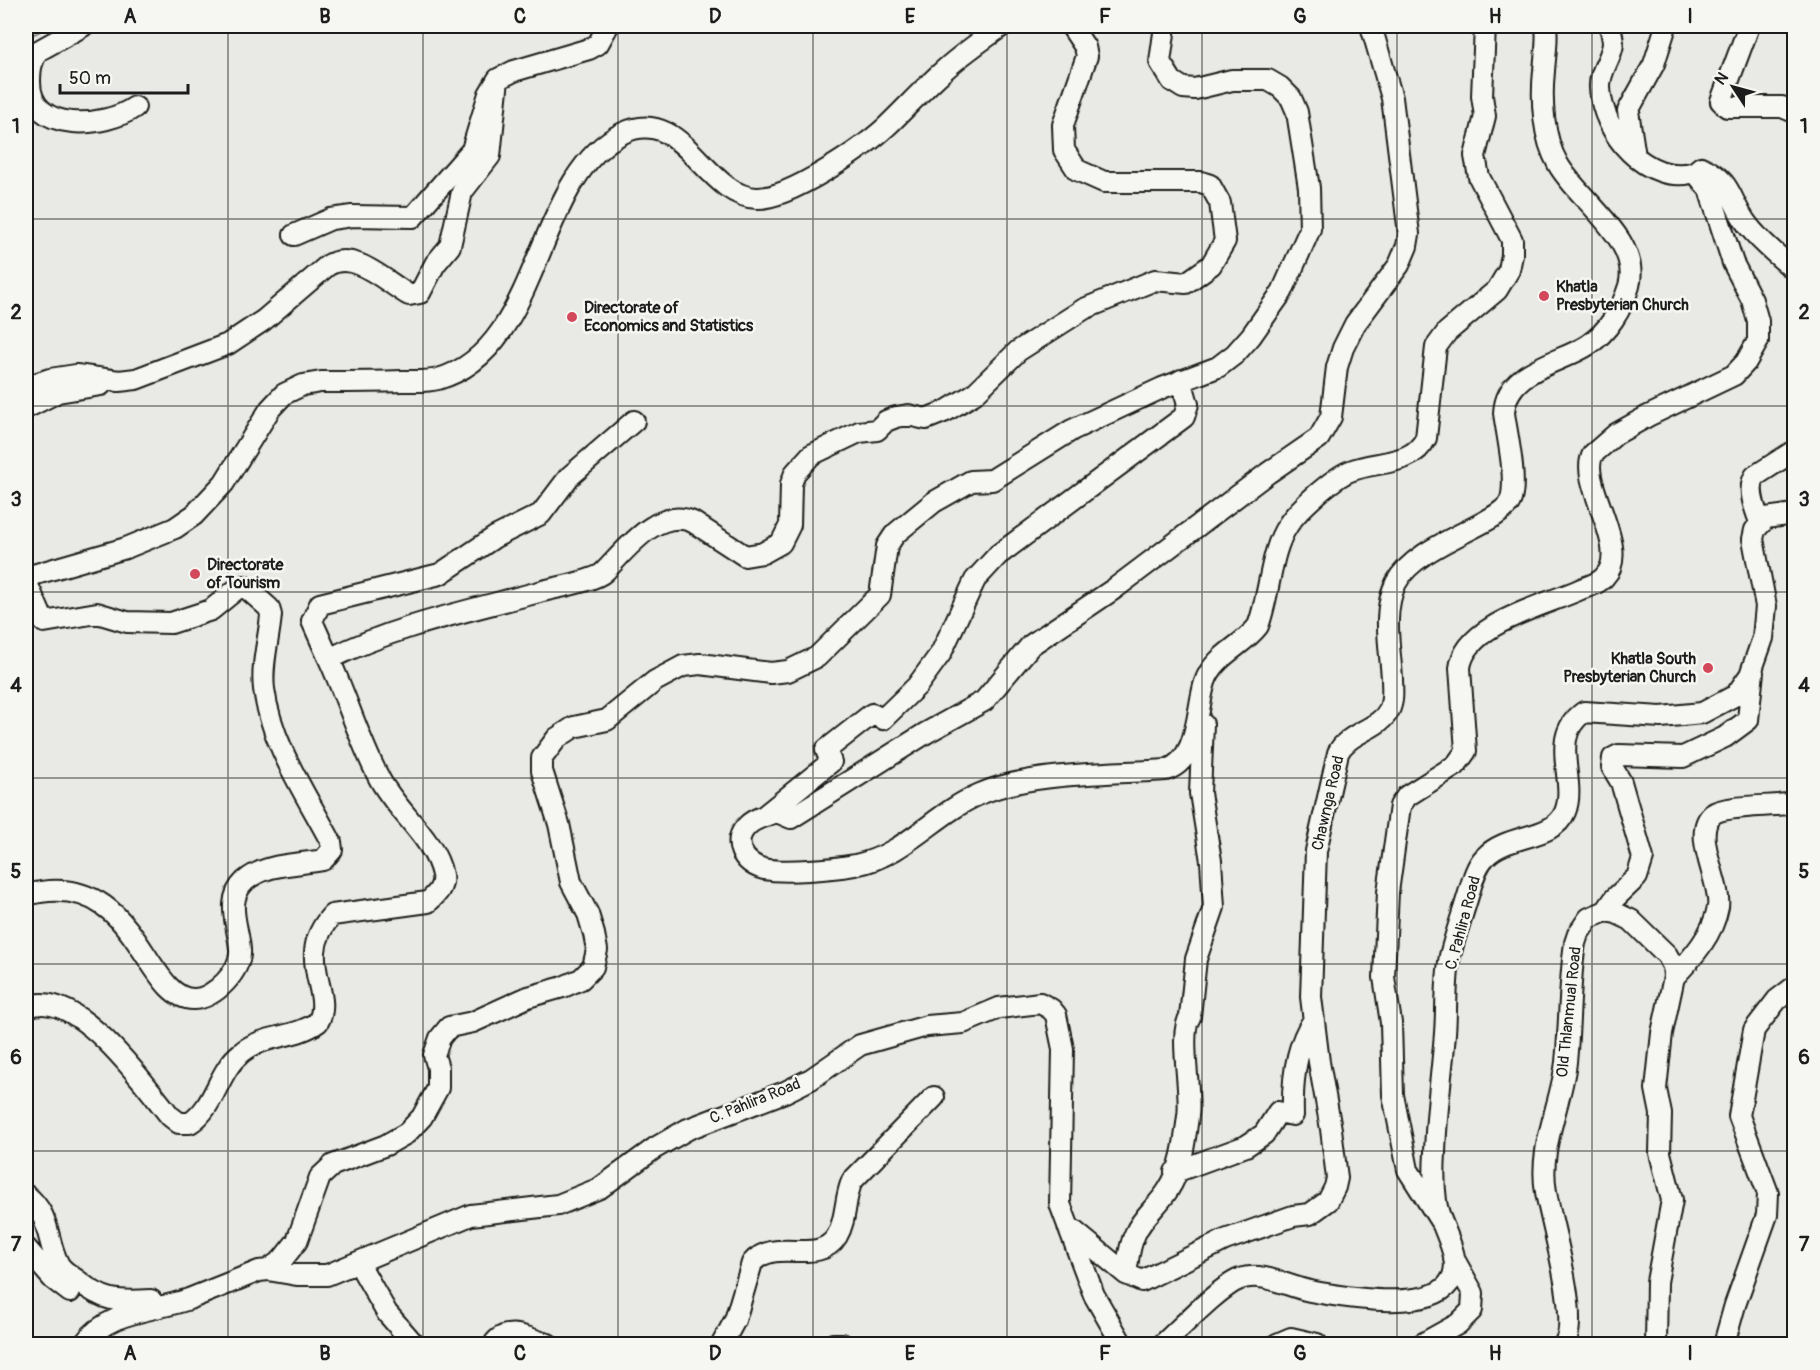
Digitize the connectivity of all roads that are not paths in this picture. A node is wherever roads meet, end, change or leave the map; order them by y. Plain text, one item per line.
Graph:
1 (84, 26) edge
2 (608, 26) edge
3 (1002, 26) edge
4 (1071, 26) edge
5 (1165, 26) edge
6 (1371, 26) edge
7 (1485, 26) edge
8 (1546, 26) edge
9 (1610, 26) edge
10 (1666, 26) edge
11 (1749, 26) edge
12 (498, 79) junction
13 (135, 107) dead end
14 (1794, 112) edge
15 (1636, 158) junction
16 (1695, 172) junction
17 (294, 235) dead end
18 (1794, 270) edge
19 (1181, 380) junction
20 (118, 381) junction
21 (26, 387) edge
22 (26, 408) edge
23 (634, 421) dead end
24 (1794, 451) edge
25 (1794, 514) edge
26 (1760, 522) junction
27 (26, 579) edge
28 (329, 659) junction
29 (1753, 669) junction
30 (1203, 692) junction
31 (1794, 803) edge
32 (761, 819) junction
33 (26, 895) edge
34 (1605, 911) junction
35 (1674, 977) junction
36 (1794, 987) edge
37 (26, 1008) edge
38 (1313, 1021) junction
39 (934, 1097) dead end
40 (1175, 1172) junction
41 (26, 1195) edge
42 (1441, 1222) junction
43 (1068, 1226) junction
44 (26, 1248) edge
45 (1454, 1259) junction
46 (358, 1262) junction
47 (268, 1270) junction
48 (1126, 1274) junction
49 (190, 1298) junction
50 (120, 1301) junction
51 (84, 1344) edge
52 (414, 1344) edge
53 (494, 1344) edge
54 (548, 1344) edge
55 (722, 1344) edge
56 (833, 1344) edge
57 (842, 1344) edge
58 (1122, 1344) edge
59 (1163, 1344) edge
60 (1277, 1344) edge
61 (1317, 1344) edge
62 (1422, 1344) edge
63 (1564, 1344) edge
64 (1656, 1344) edge
65 (1724, 1344) edge

1 - 13 street
2 - 12 street
3 - 27 street
4 - 28 street
5 - 19 street
6 - 32 street
7 - 30 street
8 - 38 street, Chawnga Road
9 - 15 street
10 - 15 street
11 - 14 street
12 - 17 street
12 - 20 street
15 - 16 street
16 - 18 street
16 - 42 street
19 - 32 street
19 - 47 street
20 - 21 street
20 - 22 street
23 - 28 street
24 - 26 street
25 - 26 street
26 - 29 street, C. Pahlira Road
27 - 33 street
28 - 37 street
29 - 34 street, Old Thlanmual Road
29 - 42 street, C. Pahlira Road
30 - 32 street
30 - 40 street
31 - 35 street
34 - 35 street
34 - 63 street, Old Thlanmual Road
35 - 64 street
36 - 65 street
38 - 40 street
38 - 48 street, Chawnga Road
39 - 55 street
40 - 48 street
41 - 50 street
42 - 45 street, C. Pahlira Road
43 - 46 street, C. Pahlira Road
43 - 48 street
43 - 58 street, C. Pahlira Road
44 - 50 street
45 - 59 street
45 - 62 street, C. Pahlira Road
46 - 47 street, C. Pahlira Road
46 - 52 street
47 - 49 street
49 - 50 street
49 - 51 street
53 - 54 street
56 - 57 street
60 - 61 street

